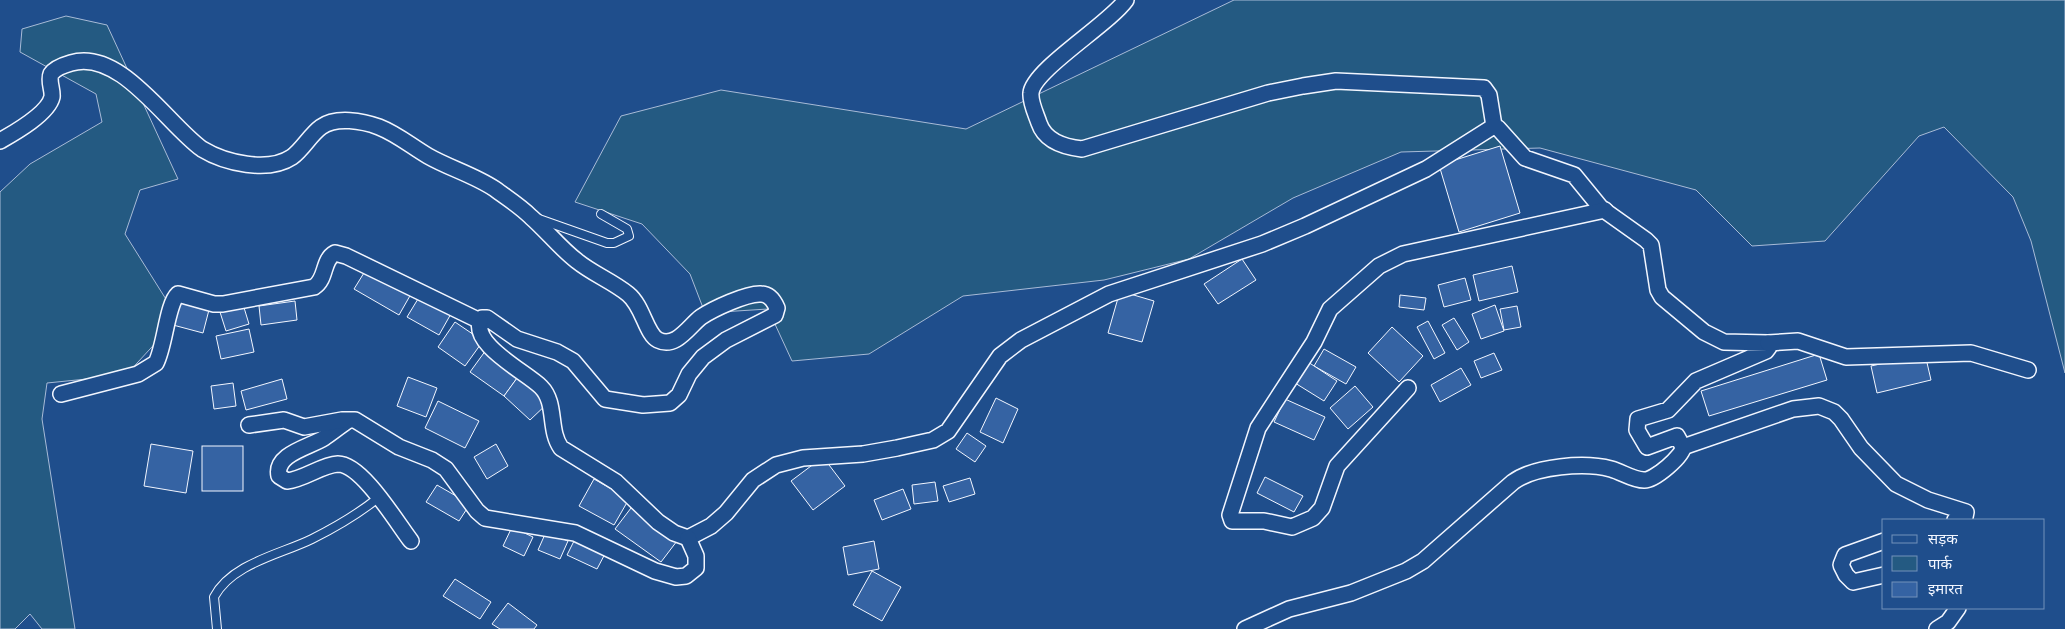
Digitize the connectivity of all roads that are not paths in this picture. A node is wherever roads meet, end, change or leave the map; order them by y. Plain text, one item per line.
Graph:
1 (1126, 0) edge
2 (1494, 126) junction
3 (0, 141) edge
4 (1605, 210) junction
5 (601, 214) dead end
6 (530, 215) junction
7 (480, 321) junction
8 (1768, 343) junction
9 (2028, 370) dead end
10 (1408, 388) dead end
11 (61, 394) dead end
12 (349, 419) junction
13 (249, 425) dead end
14 (1683, 446) junction
15 (378, 498) junction
16 (1958, 519) edge
17 (688, 538) junction
18 (411, 541) dead end
19 (1882, 542) edge
20 (1882, 576) edge
21 (1957, 609) edge
22 (217, 629) edge
23 (1245, 629) edge
24 (1937, 629) edge

1 - 2 street
2 - 4 street
2 - 17 street
3 - 6 street
4 - 8 street
4 - 10 street
5 - 6 lane
6 - 7 street
7 - 11 street
7 - 17 street
8 - 9 street
8 - 14 street
12 - 13 street
12 - 15 street
12 - 17 street
14 - 16 street
14 - 23 street
15 - 18 street
15 - 22 lane
19 - 20 street
21 - 24 street

